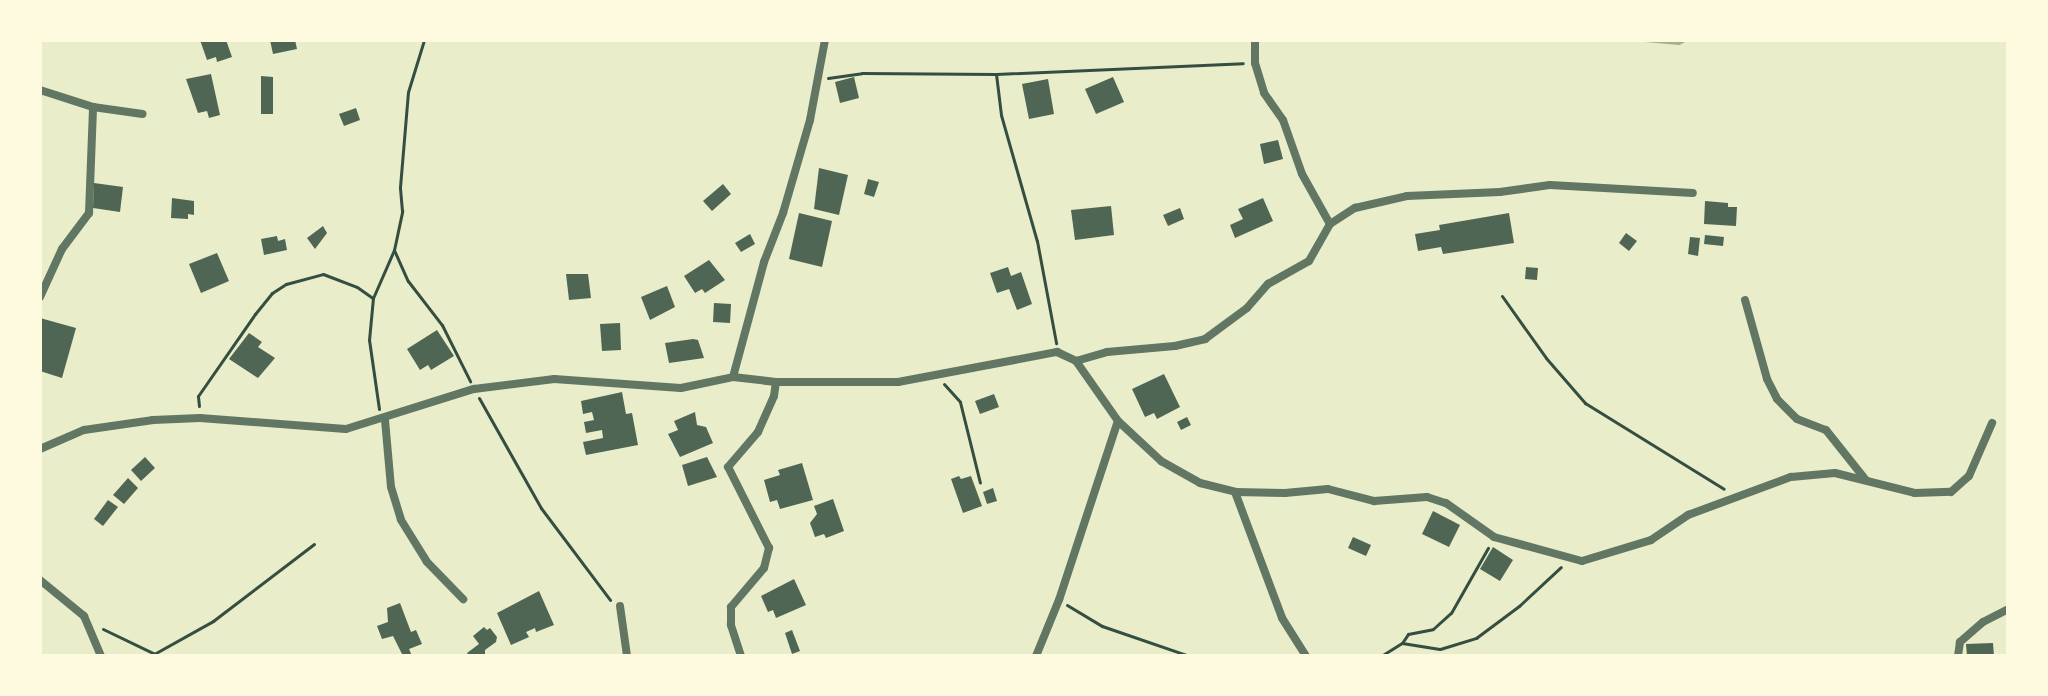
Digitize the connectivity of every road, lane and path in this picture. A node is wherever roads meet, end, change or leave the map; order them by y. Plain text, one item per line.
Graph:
1 (424, 40) edge
2 (825, 40) edge
3 (1255, 40) edge
4 (1255, 63) junction
5 (996, 74) junction
6 (816, 79) junction
7 (40, 90) edge
8 (93, 107) junction
9 (143, 114) dead end
10 (1693, 193) dead end
11 (1330, 224) junction
12 (394, 250) junction
13 (1502, 296) dead end
14 (40, 297) edge
15 (373, 298) junction
16 (1745, 300) dead end
17 (1057, 352) junction
18 (1076, 361) junction
19 (733, 377) junction
20 (934, 377) junction
21 (776, 382) junction
22 (474, 389) junction
23 (200, 418) junction
24 (383, 420) junction
25 (1118, 421) junction
26 (1992, 423) dead end
27 (40, 449) edge
28 (1866, 479) junction
29 (980, 483) dead end
30 (1235, 492) junction
31 (1742, 498) junction
32 (1494, 537) junction
33 (314, 544) dead end
34 (1571, 560) junction
35 (40, 580) edge
36 (463, 599) dead end
37 (1059, 600) junction
38 (620, 606) joint
39 (2008, 609) edge
40 (84, 616) junction
41 (1402, 643) junction
42 (156, 655) edge
43 (101, 656) edge
44 (627, 656) edge
45 (741, 656) edge
46 (1036, 656) edge
47 (1189, 656) edge
48 (1306, 656) edge
49 (1381, 656) edge
50 (1958, 656) edge

1 - 12 path
2 - 6 street
3 - 4 street
4 - 5 path
4 - 11 street
5 - 6 path
5 - 17 path
6 - 19 street
7 - 8 street
8 - 9 street
8 - 14 street
10 - 11 street
11 - 18 street
12 - 15 path
12 - 22 path
13 - 31 path
15 - 23 path
15 - 24 path
16 - 28 street
17 - 18 street
17 - 20 street
18 - 25 street
19 - 21 street
19 - 22 street
20 - 21 street
20 - 29 path
21 - 45 street
22 - 24 street
22 - 38 path
23 - 24 street
23 - 27 street
24 - 36 street
25 - 30 street
25 - 37 street
26 - 28 street
28 - 31 street
30 - 32 street
30 - 48 street
31 - 34 street
32 - 34 street
32 - 41 path
33 - 42 path
34 - 41 path
35 - 40 street
37 - 46 street
37 - 47 path
38 - 44 street
39 - 50 street
40 - 42 path
40 - 43 street
41 - 49 path

